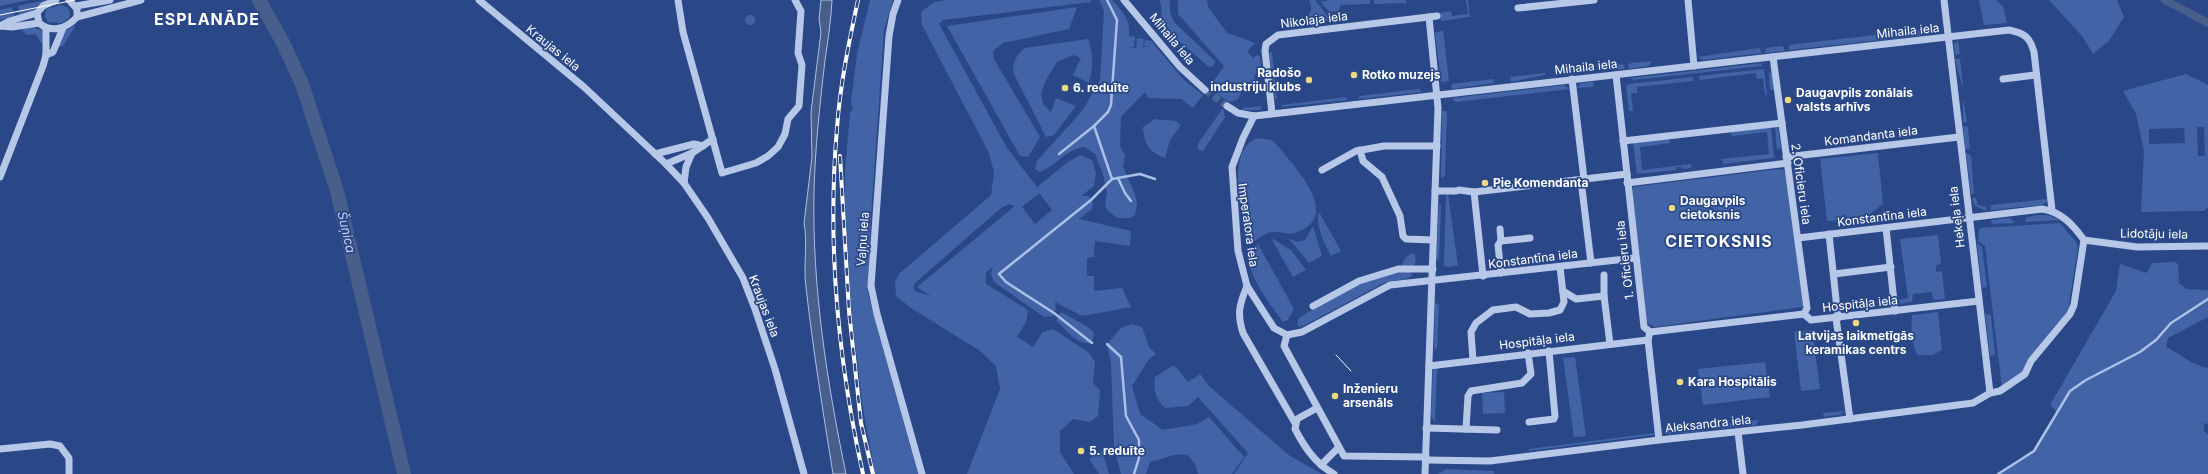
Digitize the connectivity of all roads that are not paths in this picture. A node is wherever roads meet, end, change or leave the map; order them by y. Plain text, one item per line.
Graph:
1 (54, 0) edge
2 (69, 0) edge
3 (110, 0) edge
4 (141, 0) edge
5 (479, 0) edge
6 (678, 0) edge
7 (795, 0) edge
8 (898, 0) edge
9 (1124, 0) edge
10 (1594, 0) edge
11 (1688, 0) edge
12 (1944, 0) edge
13 (76, 6) junction
14 (1518, 8) dead end
15 (37, 13) junction
16 (1437, 16) dead end
17 (77, 17) junction
18 (1429, 17) junction
19 (39, 23) junction
20 (0, 26) edge
21 (46, 28) junction
22 (63, 28) junction
23 (1949, 37) junction
24 (46, 55) junction
25 (1774, 57) junction
26 (1694, 66) junction
27 (1616, 75) junction
28 (2035, 75) junction
29 (1572, 79) junction
30 (2003, 79) dead end
31 (1205, 90) tunnel mouth
32 (1437, 95) junction
33 (1227, 106) tunnel mouth
34 (1272, 113) junction
35 (1254, 116) junction
36 (1782, 123) junction
37 (1959, 137) junction
38 (713, 139) junction
39 (1623, 141) junction
40 (703, 146) junction
41 (1437, 146) junction
42 (1360, 150) junction
43 (692, 153) junction
44 (655, 154) junction
45 (1787, 160) junction
46 (666, 164) junction
47 (1322, 170) dead end
48 (1627, 174) junction
49 (0, 177) edge
50 (1582, 179) junction
51 (1627, 182) junction
52 (684, 183) junction
53 (1435, 191) junction
54 (1474, 192) junction
55 (2052, 210) junction
56 (1968, 218) junction
57 (1886, 228) junction
58 (1500, 229) dead end
59 (1829, 234) junction
60 (1530, 238) dead end
61 (1798, 238) junction
62 (1433, 240) junction
63 (2084, 240) junction
64 (1501, 241) junction
65 (2208, 246) edge
66 (1635, 258) junction
67 (1591, 263) junction
68 (1560, 267) junction
69 (1891, 267) junction
70 (1433, 269) junction
71 (1501, 274) junction
72 (1834, 274) junction
73 (1604, 275) dead end
74 (1483, 276) junction
75 (1433, 281) junction
76 (1247, 286) junction
77 (1563, 291) junction
78 (1604, 296) junction
79 (1978, 301) junction
80 (1313, 306) dead end
81 (1896, 311) junction
82 (1804, 314) junction
83 (1837, 318) junction
84 (1287, 335) junction
85 (1649, 336) junction
86 (1610, 344) junction
87 (1549, 351) junction
88 (1528, 354) junction
89 (1473, 360) junction
90 (1429, 366) junction
91 (1990, 393) junction
92 (1317, 408) junction
93 (1850, 418) junction
94 (1529, 422) dead end
95 (1295, 424) junction
96 (1426, 428) junction
97 (1466, 429) junction
98 (1497, 430) dead end
99 (1738, 432) junction
100 (1659, 440) junction
101 (1338, 448) junction
102 (0, 449) edge
103 (1426, 458) junction
104 (1321, 465) junction
105 (69, 474) edge
106 (804, 474) edge
107 (922, 474) edge
108 (1334, 474) edge
109 (1425, 474) edge
110 (1743, 474) edge

1 - 15 street
2 - 13 street
3 - 13 street
4 - 17 street
5 - 44 street, Kraujas iela
6 - 38 street
7 - 38 street
8 - 107 street, Vaļņu iela
9 - 31 street, Mihaila iela
10 - 14 street
11 - 26 street
12 - 23 street
13 - 17 street
15 - 19 street
15 - 20 street
16 - 18 street, Nikolaja iela
17 - 22 street
18 - 32 street
18 - 34 street, Nikolaja iela
19 - 20 street
19 - 21 street
21 - 22 street
21 - 24 street
22 - 24 street
23 - 25 street, Mihaila iela
23 - 28 street, Mihaila iela
23 - 37 street, Hekeļa iela
24 - 49 street
25 - 26 street, Mihaila iela
25 - 36 street, 2. Oficieru iela
26 - 27 street, Mihaila iela
27 - 29 street, Mihaila iela
27 - 39 street, 1. Oficieru iela
28 - 30 street
28 - 55 street, Mihaila iela
29 - 32 street, Mihaila iela
29 - 50 street
32 - 34 street, Mihaila iela
32 - 41 street
33 - 35 street, Mihaila iela
34 - 35 street, Mihaila iela
35 - 76 street, Imperatora iela
36 - 39 street
36 - 45 street, 2. Oficieru iela
37 - 45 street, Komandanta iela
37 - 56 street, Hekeļa iela
38 - 40 street
39 - 48 street, 1. Oficieru iela
40 - 43 street
40 - 44 street
41 - 42 street
41 - 53 street
42 - 47 street
42 - 62 street
43 - 46 street
43 - 52 street
44 - 46 street, Kraujas iela
45 - 51 street, Komandanta iela
45 - 61 street, 2. Oficieru iela
46 - 52 street, Kraujas iela
48 - 50 street
48 - 51 street, 1. Oficieru iela
50 - 54 street
50 - 67 street
51 - 66 street, 1. Oficieru iela
52 - 106 street, Kraujas iela
53 - 54 street
53 - 62 street
54 - 74 street
55 - 56 street
55 - 63 street
56 - 57 street, Konstantīna iela
56 - 79 street, Hekeļa iela
57 - 59 street, Konstantīna iela
57 - 69 street
58 - 64 street
59 - 61 street, Konstantīna iela
59 - 72 street
60 - 64 street
61 - 82 street, 2. Oficieru iela
62 - 70 street
63 - 65 street, Lidotāju iela
63 - 91 street, Aleksandra iela
64 - 71 street
66 - 67 street, Konstantīna iela
66 - 85 street, 1. Oficieru iela
67 - 68 street, Konstantīna iela
68 - 71 street, Konstantīna iela
68 - 77 street
69 - 72 street
69 - 81 street
70 - 75 street
70 - 80 street
71 - 74 street, Konstantīna iela
72 - 83 street
73 - 78 street
74 - 75 street, Konstantīna iela
75 - 84 street
75 - 90 street
76 - 84 street, Imperatora iela
76 - 95 street
77 - 78 street
77 - 89 street
78 - 86 street
79 - 81 street, Hospitāļa iela
79 - 91 street, Hekeļa iela
81 - 83 street, Hospitāļa iela
82 - 83 street, Hospitāļa iela
82 - 85 street, Hospitāļa iela
83 - 93 street
84 - 92 street
85 - 86 street, Hospitāļa iela
85 - 100 street, 1. Oficieru iela
86 - 87 street, Hospitāļa iela
87 - 88 street, Hospitāļa iela
87 - 94 street
88 - 89 street, Hospitāļa iela
88 - 97 street
89 - 90 street, Hospitāļa iela
90 - 96 street
91 - 93 street, Aleksandra iela
92 - 95 street
92 - 101 street
93 - 99 street, Aleksandra iela
95 - 104 street
96 - 97 street
96 - 103 street
97 - 98 street
99 - 100 street, Aleksandra iela
99 - 110 street
100 - 103 street, Aleksandra iela
101 - 103 street, Aleksandra iela
101 - 104 street
102 - 105 street
103 - 109 street
104 - 108 street

